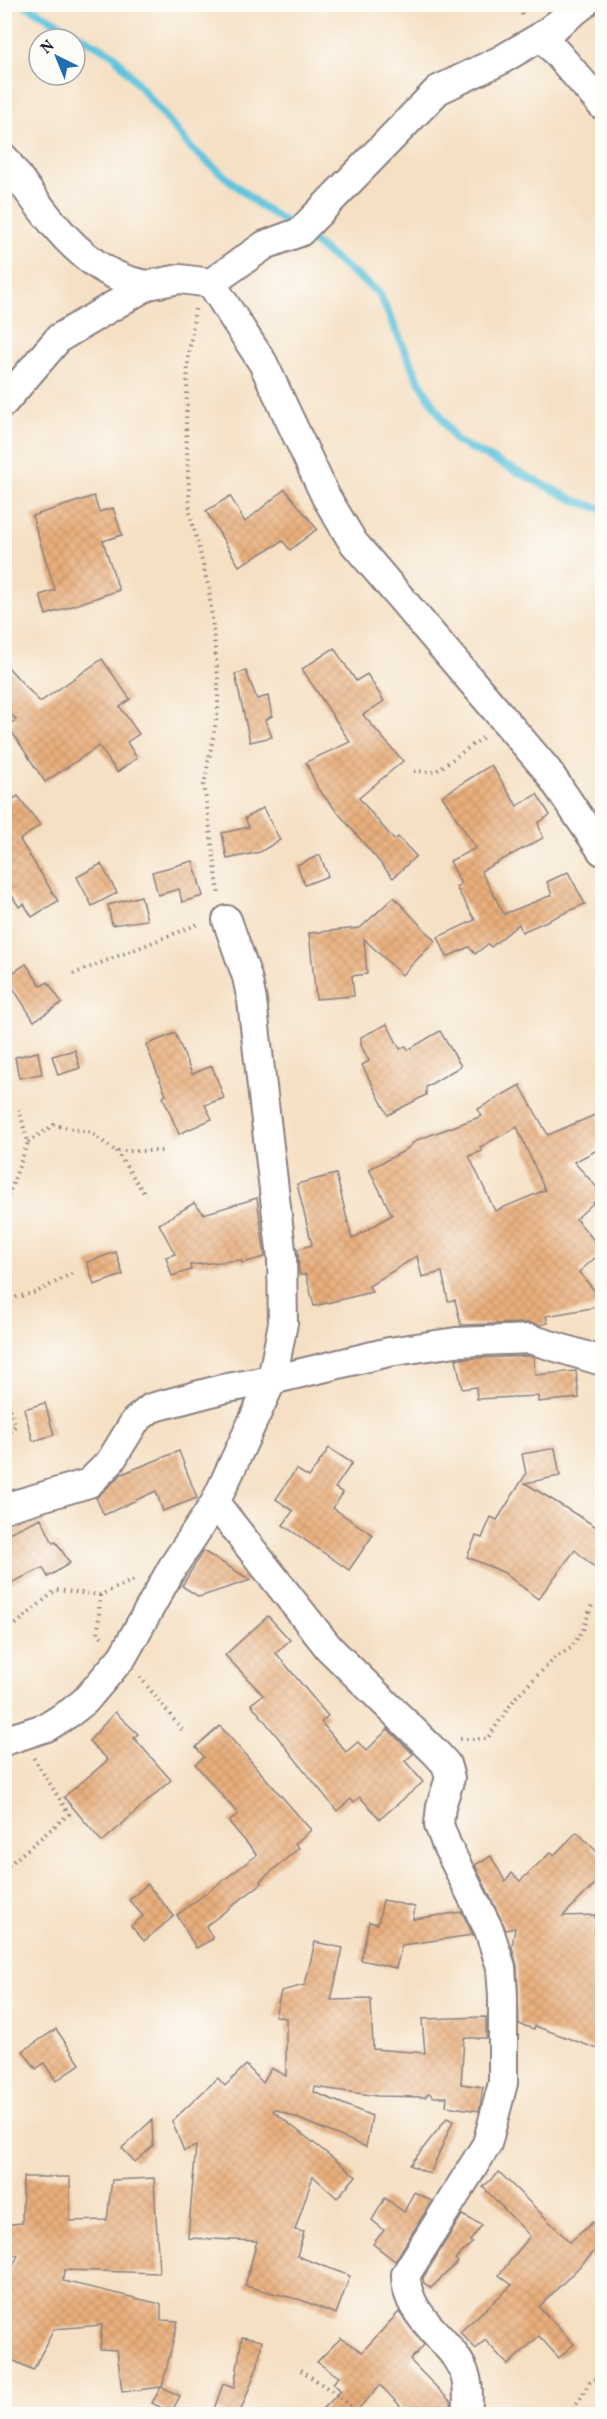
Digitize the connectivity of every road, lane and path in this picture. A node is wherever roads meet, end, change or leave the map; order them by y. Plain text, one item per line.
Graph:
1 (584, 4) edge
2 (542, 36) junction
3 (603, 105) edge
4 (4, 158) edge
5 (205, 282) junction
6 (148, 285) junction
7 (4, 402) edge
8 (507, 720) junction
9 (414, 771) dead end
10 (603, 851) edge
11 (227, 920) junction
12 (73, 974) dead end
13 (19, 1110) dead end
14 (28, 1142) junction
15 (115, 1151) junction
16 (162, 1151) dead end
17 (146, 1196) dead end
18 (4, 1207) edge
19 (73, 1273) dead end
20 (4, 1300) edge
21 (603, 1361) edge
22 (272, 1380) junction
23 (4, 1392) edge
24 (4, 1438) edge
25 (215, 1503) junction
26 (4, 1508) edge
27 (168, 1577) junction
28 (100, 1594) junction
29 (593, 1602) dead end
30 (4, 1627) edge
31 (123, 1656) junction
32 (183, 1731) dead end
33 (13, 1739) edge
34 (436, 1753) junction
35 (4, 1869) edge
36 (301, 2370) dead end
37 (603, 2376) edge
38 (359, 2415) edge
39 (468, 2415) edge
40 (571, 2415) edge

1 - 2 street
2 - 3 street
2 - 5 street
4 - 6 street
5 - 6 street
5 - 8 street
5 - 11 path
6 - 7 street
8 - 9 path
8 - 10 street
11 - 12 path
11 - 22 street
13 - 14 path
14 - 15 path
14 - 18 path
15 - 16 path
15 - 17 path
19 - 20 path
21 - 22 street
22 - 25 street
22 - 26 street
23 - 24 path
25 - 27 street
25 - 34 street
27 - 28 path
27 - 31 street
28 - 30 path
28 - 31 path
29 - 34 path
31 - 32 path
31 - 33 street
33 - 35 path
34 - 39 street
36 - 38 path
37 - 40 path

